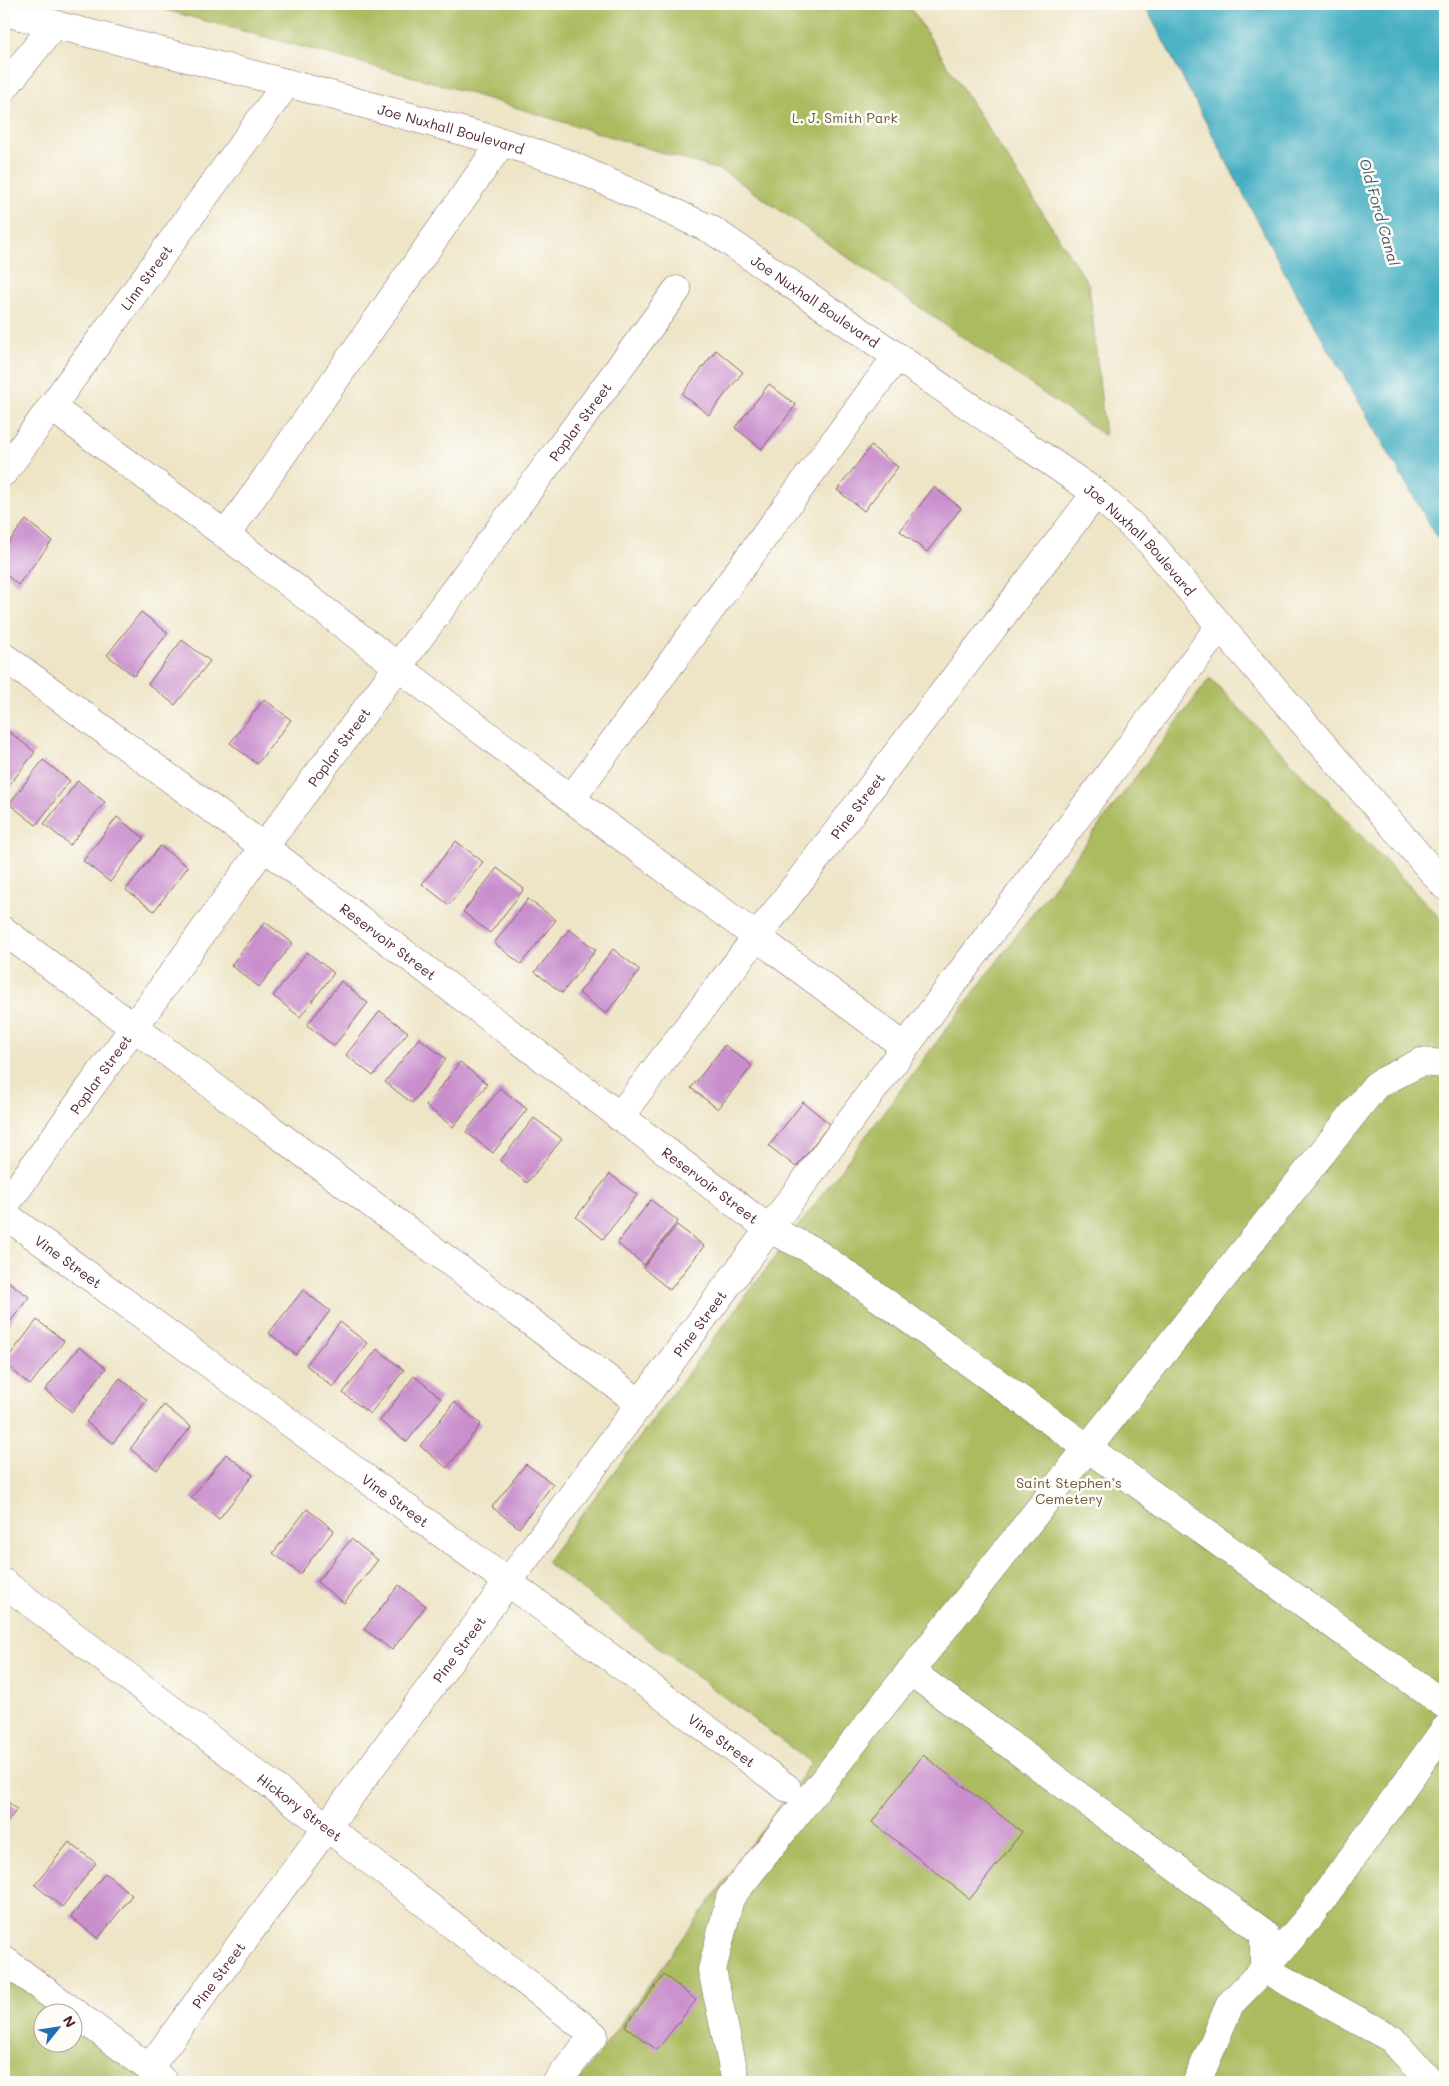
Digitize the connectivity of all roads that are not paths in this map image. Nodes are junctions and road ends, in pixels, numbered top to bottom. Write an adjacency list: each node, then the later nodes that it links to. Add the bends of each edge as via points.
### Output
1 (4, 12): 2 (street, Joe Nuxhall Boulevard)
2 (56, 24): 3 (street, Joe Nuxhall Boulevard); 4 (street)
3 (287, 83): 5 (street, Joe Nuxhall Boulevard); 8 (street, Linn Street)
4 (4, 88)
5 (502, 142): 7 (street, Joe Nuxhall Boulevard, via 566,163 712,230); 11 (street)
6 (677, 290): 14 (street, Poplar Street)
7 (897, 356): 10 (street, Joe Nuxhall Boulevard); 15 (street)
8 (51, 407): 9 (street, Linn Street); 11 (street)
9 (4, 472)
10 (1096, 492): 12 (street, Joe Nuxhall Boulevard, via 1148,541); 19 (street, Pine Street)
11 (226, 535): 14 (street)
12 (1220, 626): 17 (street, Joe Nuxhall Boulevard); 21 (street, Pine Street)
13 (4, 657): 16 (street, Reservoir Street)
14 (397, 668): 15 (street); 16 (street, Poplar Street)
15 (571, 800): 19 (street)
16 (264, 847): 20 (street, Poplar Street); 23 (street, Reservoir Street)
17 (1445, 886)
18 (4, 932): 20 (street)
19 (756, 938): 21 (street); 23 (street, Pine Street)
20 (134, 1029): 24 (street, Poplar Street); 27 (street)
21 (905, 1047): 26 (street, Pine Street)
22 (1445, 1064): 28 (street, via 1421,1062 1376,1085)
23 (618, 1117): 26 (street, Reservoir Street)
24 (4, 1207)
25 (4, 1214): 29 (street, Vine Street)
26 (769, 1229): 27 (street, Pine Street); 28 (street, Reservoir Street, via 814,1251)
27 (640, 1403): 29 (street, Pine Street)
28 (1088, 1448): 31 (street); 32 (street, Reservoir Street)
29 (508, 1582): 34 (street, Vine Street); 35 (street, Pine Street)
30 (4, 1583): 35 (street, Hickory Street)
31 (910, 1671): 37 (street, via 1264,1933); 40 (street, via 730,1898 712,1970)
32 (1445, 1705)
33 (1445, 1729): 37 (street, via 1310,1916)
34 (787, 1788)
35 (327, 1827): 38 (street, Pine Street); 39 (street, Hickory Street, via 594,2034)
36 (4, 1960): 38 (street)
37 (1264, 1969): 41 (street, via 1230,2004); 42 (street, via 1392,2039)
38 (157, 2075)
39 (557, 2082)
40 (736, 2082)
41 (1197, 2082)
42 (1430, 2082)

